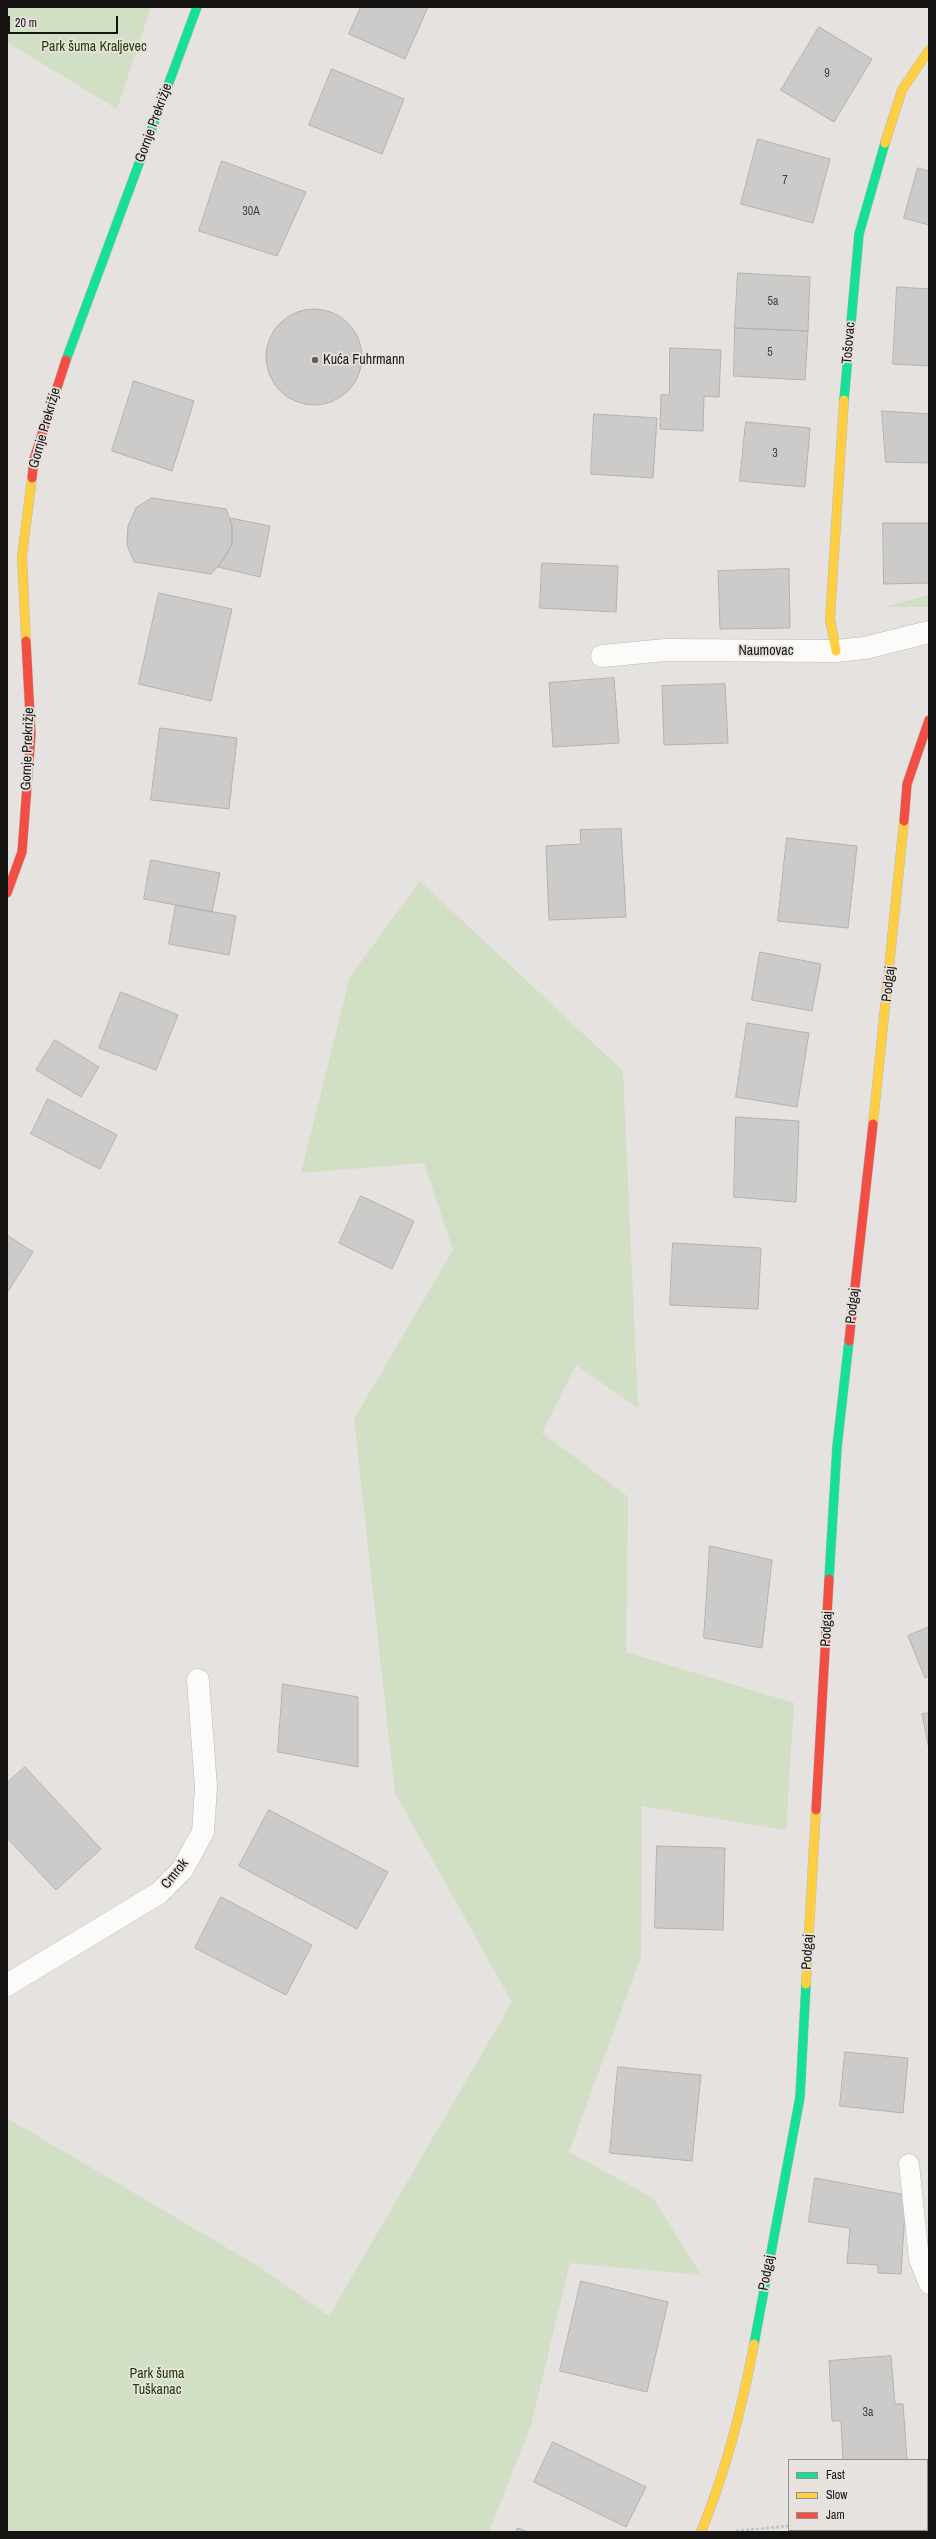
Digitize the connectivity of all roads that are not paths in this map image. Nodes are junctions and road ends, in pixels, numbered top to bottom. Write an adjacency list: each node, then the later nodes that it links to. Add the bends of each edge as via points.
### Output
1 (197, 7): 7 (street, Gornje Prekrižje, via 62,372 34,459 22,556 31,734 22,852)
2 (929, 50): 4 (street, Tošovac, via 902,90 859,234 843,407 830,618)
3 (929, 632): 4 (street, Naumovac, via 865,648)
4 (836, 651): 5 (street, Naumovac, via 666,650)
5 (602, 656)
6 (929, 720): 12 (street, Podgaj, via 907,784 902,868 837,1448 800,2097 743,2405 722,2483)
7 (7, 893)
8 (198, 1680): 9 (street, Cmrok, via 206,1787 203,1832 182,1870 159,1893)
9 (7, 1985)
10 (909, 2164): 11 (lane, via 919,2259)
11 (929, 2284)
12 (701, 2532)

